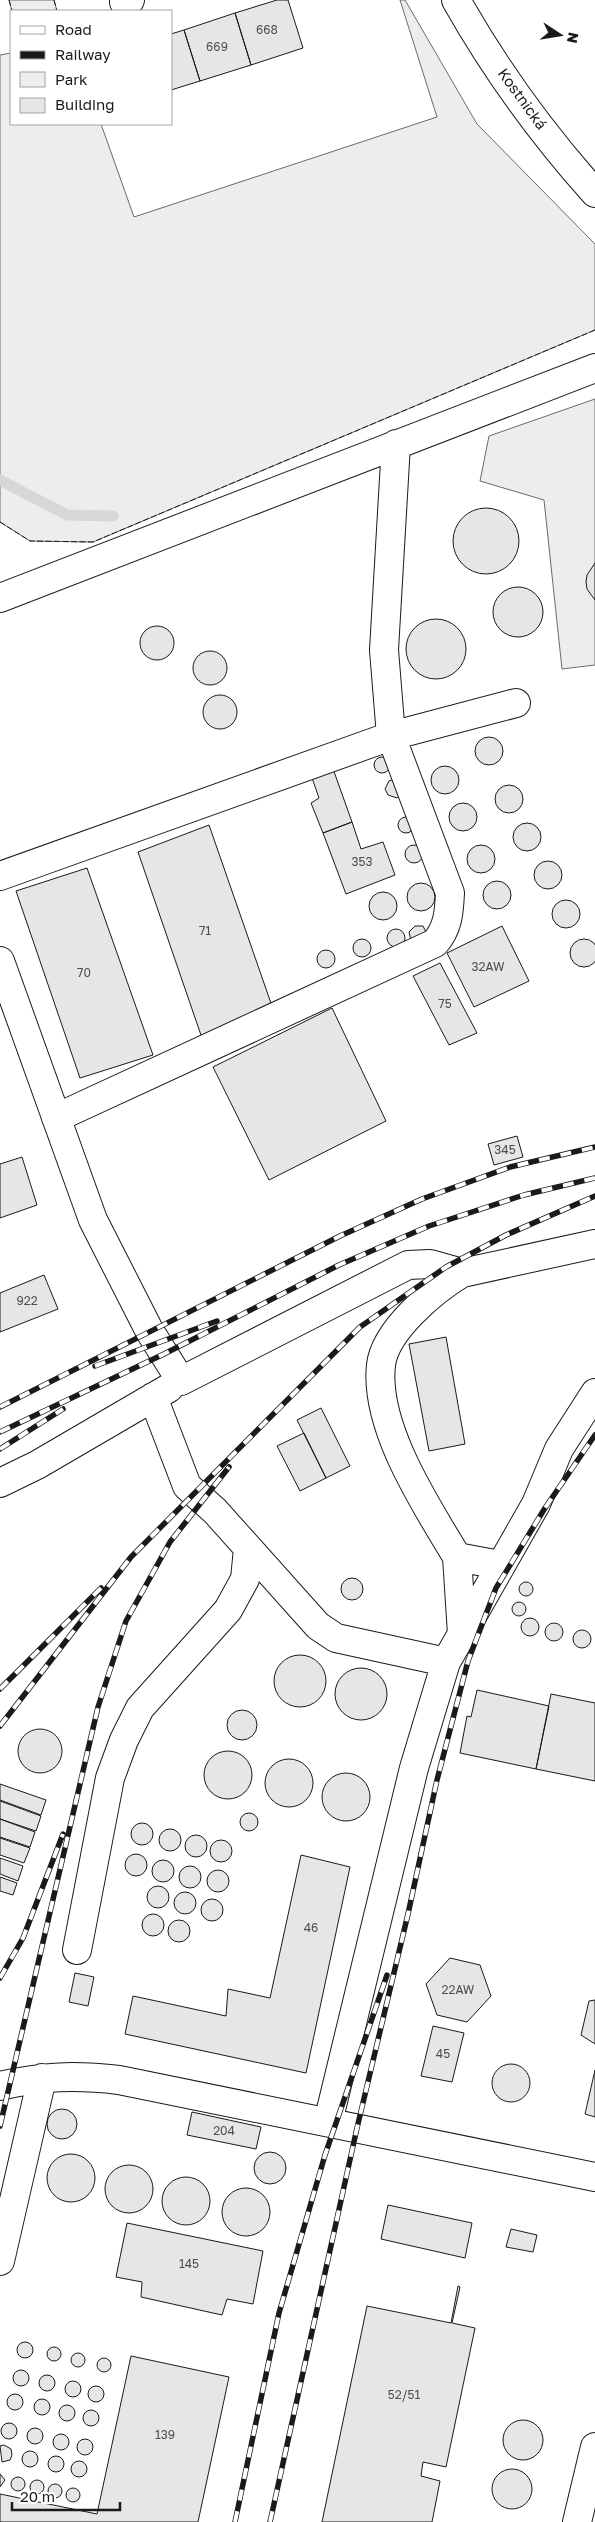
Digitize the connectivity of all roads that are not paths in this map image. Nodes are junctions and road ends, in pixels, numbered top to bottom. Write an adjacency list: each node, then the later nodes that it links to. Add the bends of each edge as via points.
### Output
1 (456, 0): 2 (street, Kostnická, via 512,88)
2 (595, 193)
3 (595, 368): 4 (street)
4 (396, 444): 5 (street); 7 (street, via 384,650)
5 (0, 598)
6 (516, 703): 7 (street)
7 (391, 736): 8 (street); 10 (street, via 450,893 449,914 440,938)
8 (0, 876)
9 (0, 961): 10 (street)
10 (56, 1118): 13 (street, via 93,1220 149,1330)
11 (595, 1244): 12 (street)
12 (462, 1273): 13 (street, via 430,1264 408,1265); 18 (street, via 400,1326 381,1364 381,1394 400,1458)
13 (181, 1381): 15 (street)
14 (595, 1393): 19 (street, via 559,1449 536,1504)
15 (153, 1397): 16 (street); 17 (street, via 187,1486 215,1511)
16 (0, 1483)
17 (248, 1549): 21 (street, via 318,1626 336,1638); 22 (street, via 245,1579 228,1610 140,1708 124,1740 110,1778)
18 (457, 1557): 19 (street); 20 (street)
19 (500, 1564): 20 (street)
20 (462, 1634): 21 (street)
21 (446, 1662): 25 (street, via 414,1768)
22 (77, 1950)
23 (42, 2078): 24 (street); 25 (street, via 79,2075 119,2080); 27 (street)
24 (0, 2086)
25 (328, 2122): 26 (street)
26 (595, 2177)
27 (0, 2261)
28 (595, 2447): 29 (street)
29 (577, 2522)

